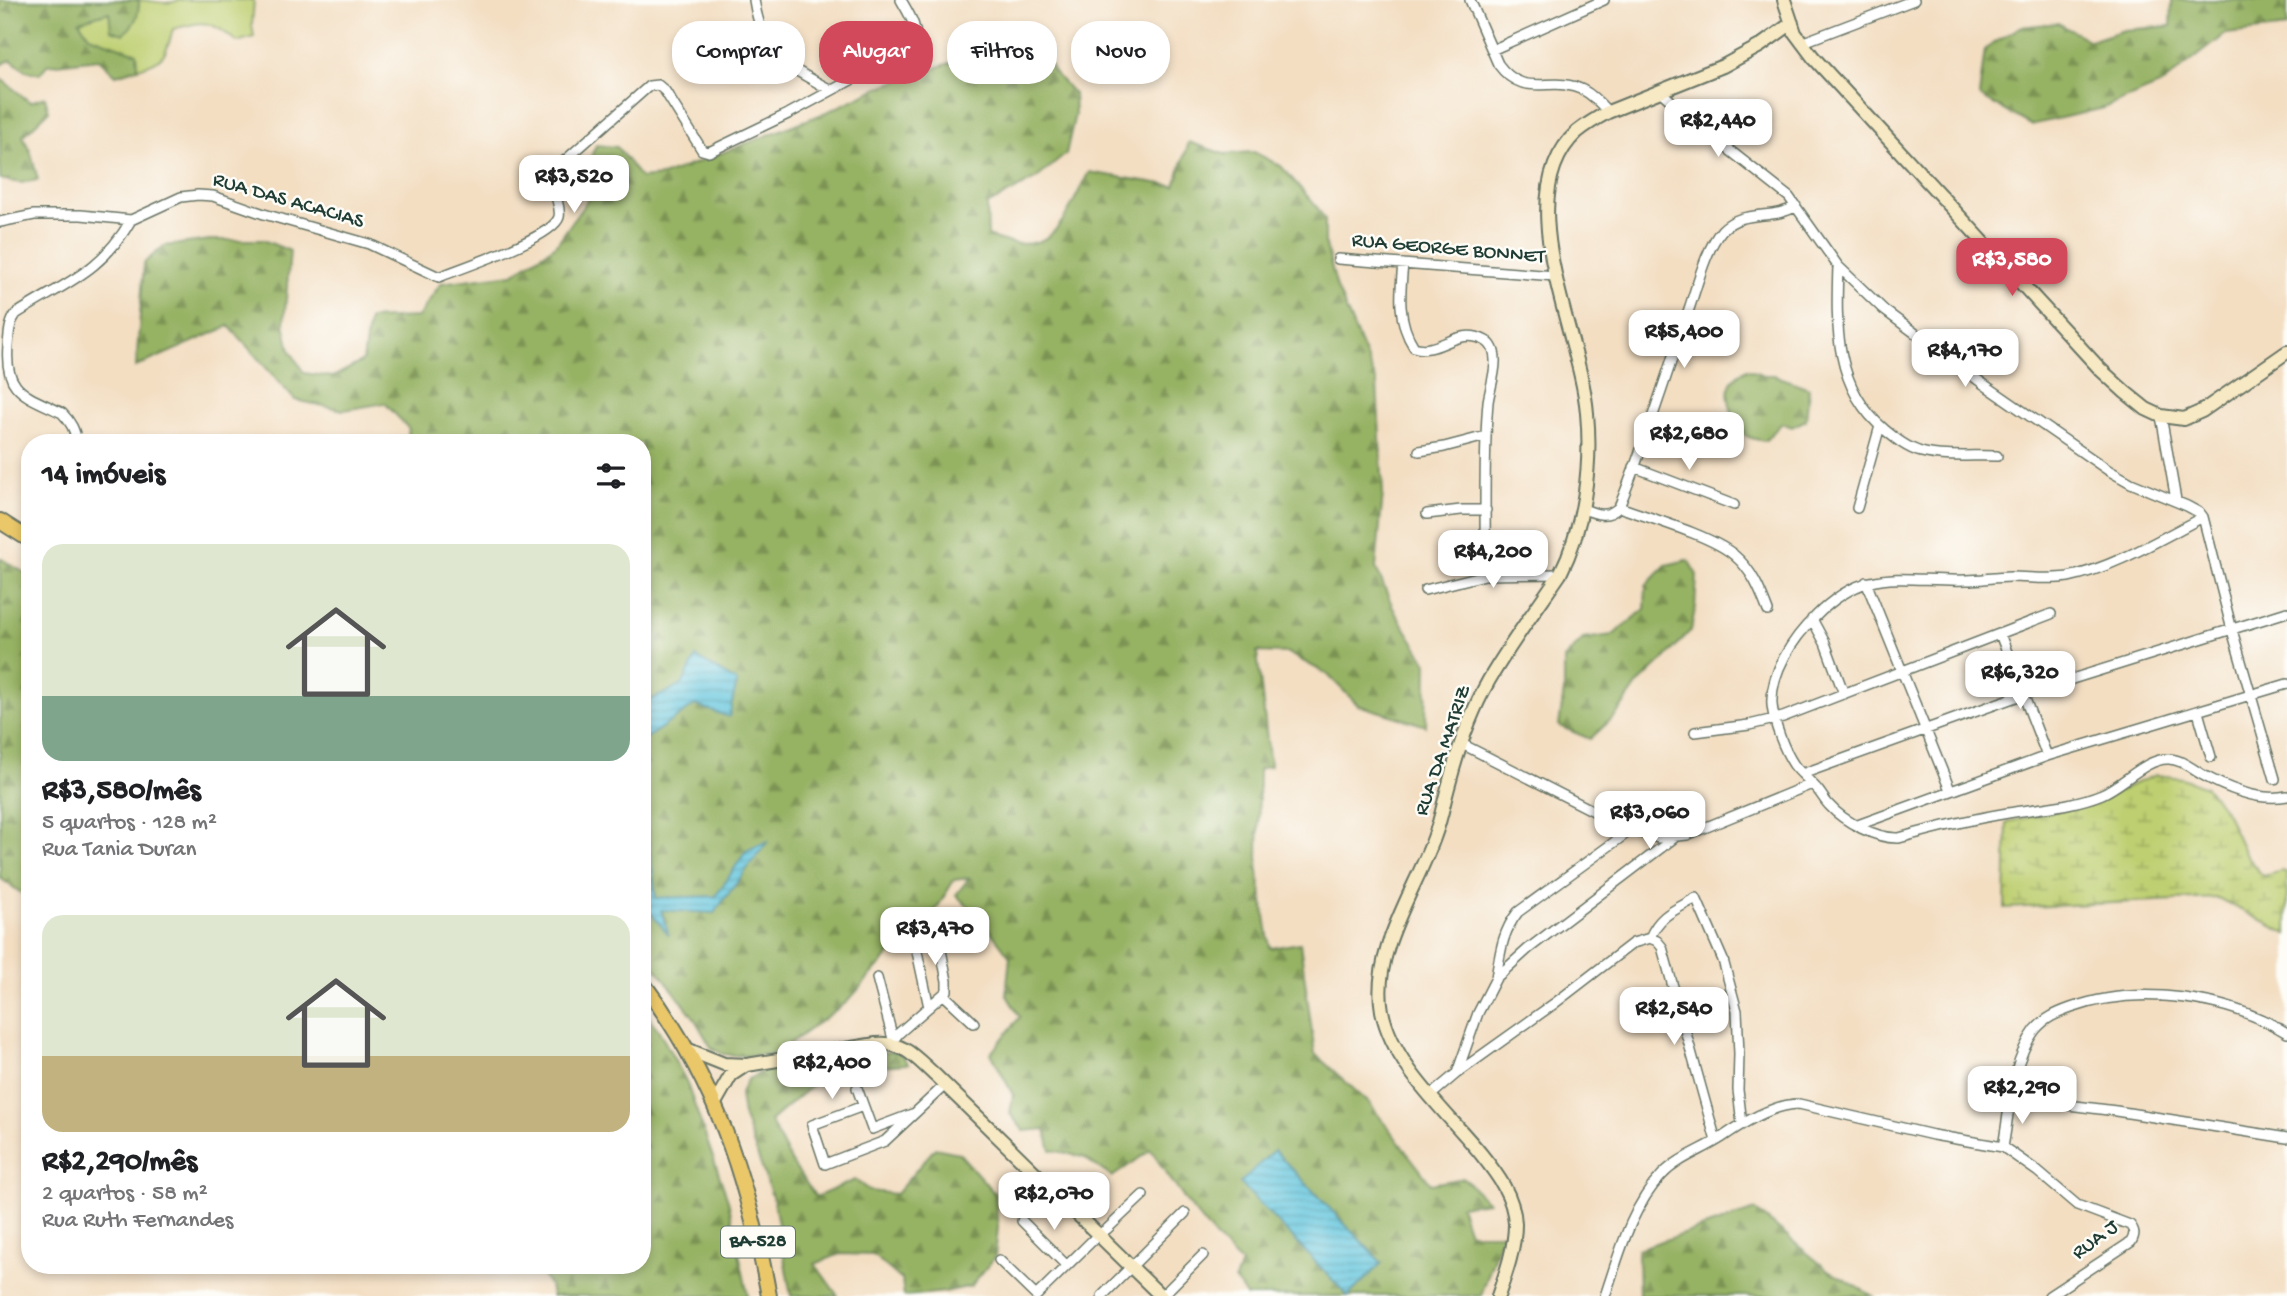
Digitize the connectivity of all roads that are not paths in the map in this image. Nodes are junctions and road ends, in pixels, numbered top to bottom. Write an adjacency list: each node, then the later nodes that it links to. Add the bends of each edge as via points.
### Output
1 (754, 0): 10 (street, via 765,41 775,54)
2 (901, 0): 10 (street, via 916,30 914,46)
3 (1470, 0): 9 (street)
4 (1604, 0): 9 (street)
5 (1784, 0): 7 (street)
6 (1914, 0): 8 (street)
7 (1792, 23): 8 (street); 11 (street, RUA DA MATRIZ, via 1744,56)
8 (1801, 43): 21 (street, via 2101,370 2135,401)
9 (1492, 50): 12 (street, via 1505,73 1524,85 1573,86 1594,97)
10 (831, 90): 14 (street, RUA DAS ACACIAS, via 705,152 665,91 658,85 649,86 561,164 555,182 556,223 504,251 439,277 369,244 213,197 181,197)
11 (1661, 92): 12 (street, RUA DA MATRIZ); 13 (street)
12 (1608, 112): 19 (street, RUA DA MATRIZ, via 1576,133 1556,163 1547,201)
13 (1796, 206): 18 (street); 22 (street, via 1781,214 1739,219 1716,239)
14 (131, 220): 15 (street, via 34,215); 24 (street, via 89,271 16,314 10,326 7,358 11,383 62,413)
15 (0, 222)
16 (1338, 259): 17 (street, RUA GEORGE BONNET)
17 (1403, 264): 19 (street, RUA GEORGE BONNET); 25 (street, via 1400,306 1414,347 1429,348 1471,335 1491,344 1495,358)
18 (1838, 266): 23 (street, via 1840,350 1859,405); 30 (street, via 1903,325 2063,440 2131,483)
19 (1555, 276): 33 (street, RUA DA MATRIZ, via 1587,412)
20 (2287, 352): 21 (street, via 2193,415 2184,419)
21 (2161, 416): 30 (street)
22 (1650, 422): 26 (street); 29 (street)
23 (1880, 426): 28 (street, via 1899,442 1922,452); 34 (street)
24 (76, 434)
25 (1486, 436): 27 (street); 35 (street)
26 (1724, 449)
27 (1419, 451)
28 (1997, 456)
29 (1634, 467): 31 (street); 32 (street)
30 (2176, 500): 37 (street)
31 (1734, 505)
32 (1619, 507): 33 (street, via 1605,515); 44 (street, via 1735,555 1752,576)
33 (1581, 508): 41 (street, RUA DA MATRIZ)
34 (1857, 508)
35 (1486, 510): 36 (street); 40 (street)
36 (1427, 514)
37 (2203, 517): 42 (street, via 2069,577); 48 (street)
38 (0, 521): 39 (main road)
39 (21, 534)
40 (1485, 575): 41 (street); 43 (street)
41 (1560, 575): 59 (street, RUA DA MATRIZ, via 1489,681)
42 (1866, 582): 47 (street, via 1838,596); 50 (street)
43 (1425, 590)
44 (1768, 611)
45 (2287, 612): 48 (street)
46 (2051, 614): 49 (street)
47 (1812, 619): 52 (street); 56 (street, via 1790,648 1777,677 1772,705)
48 (2232, 630): 53 (street); 54 (street)
49 (2000, 634): 50 (street); 53 (street)
50 (1902, 672): 52 (street); 57 (street)
51 (2287, 684): 54 (street)
52 (1844, 694): 56 (street)
53 (2024, 694): 57 (street); 60 (street)
54 (2251, 694): 55 (street); 63 (street)
55 (2198, 712): 60 (street); 61 (street)
56 (1775, 719): 58 (street); 62 (street, via 1787,752)
57 (1926, 730): 62 (street); 65 (street)
58 (1695, 732)
59 (1462, 744): 68 (street); 86 (street, RUA DA MATRIZ, via 1436,833 1388,944 1380,989 1395,1047)
60 (2047, 756): 65 (street)
61 (2211, 757)
62 (1802, 774): 64 (street)
63 (2275, 779)
64 (1812, 784): 67 (street, via 1836,811); 69 (street)
65 (1950, 790): 67 (street)
66 (2283, 797): 67 (street, via 2227,787 2171,758 2152,763 2104,793 2083,800 1965,820 1899,838 1879,837)
67 (1858, 825)
68 (1631, 830): 69 (street); 74 (street, via 1518,912 1503,937)
69 (1674, 838): 74 (street)
70 (913, 933): 77 (street)
71 (1650, 938): 83 (street, via 1633,943); 91 (street, via 1661,919 1696,898 1723,960 1737,1011); 93 (street, via 1662,947)
72 (939, 940): 76 (street, via 947,986)
73 (877, 978): 80 (street)
74 (1496, 978): 83 (street)
75 (651, 994): 81 (main road, BA-528)
76 (944, 995): 77 (street); 78 (street)
77 (929, 1007): 80 (street)
78 (974, 1023)
79 (2287, 1033): 87 (street, via 2252,1014 2189,999 2131,996 2084,1003 2048,1017 2036,1029 2021,1057)
80 (892, 1041): 82 (street); 84 (street)
81 (689, 1050): 82 (street, via 724,1064); 88 (main road, BA-528)
82 (747, 1065): 88 (street, via 731,1074)
83 (1457, 1073): 86 (street)
84 (945, 1085): 90 (street); 98 (street)
85 (857, 1088): 89 (street)
86 (1431, 1095): 107 (street, RUA DA MATRIZ, via 1494,1170 1511,1204 1514,1238)
87 (2012, 1098): 92 (street); 94 (street)
88 (715, 1103): 103 (main road, BA-528, via 746,1188)
89 (863, 1106): 90 (street, via 872,1129); 90 (street, via 812,1125 825,1164 885,1140)
90 (916, 1112)
91 (1742, 1124): 93 (street); 94 (street, via 1799,1104)
92 (2287, 1138)
93 (1716, 1141): 108 (street, via 1678,1163 1651,1189 1623,1243)
94 (2003, 1147): 109 (street, RUA J, via 2077,1205 2130,1224 2134,1232 2131,1242)
95 (1143, 1195): 98 (street)
96 (1185, 1213): 102 (street)
97 (1021, 1221): 101 (street)
98 (1098, 1234): 101 (street); 102 (street)
99 (1203, 1255): 106 (street)
100 (999, 1260): 104 (street)
101 (1066, 1265): 104 (street)
102 (1131, 1267): 105 (street); 106 (street)
103 (769, 1296)
104 (1036, 1296)
105 (1102, 1296)
106 (1161, 1296)
107 (1498, 1296)
108 (1605, 1296)
109 (2049, 1296)

